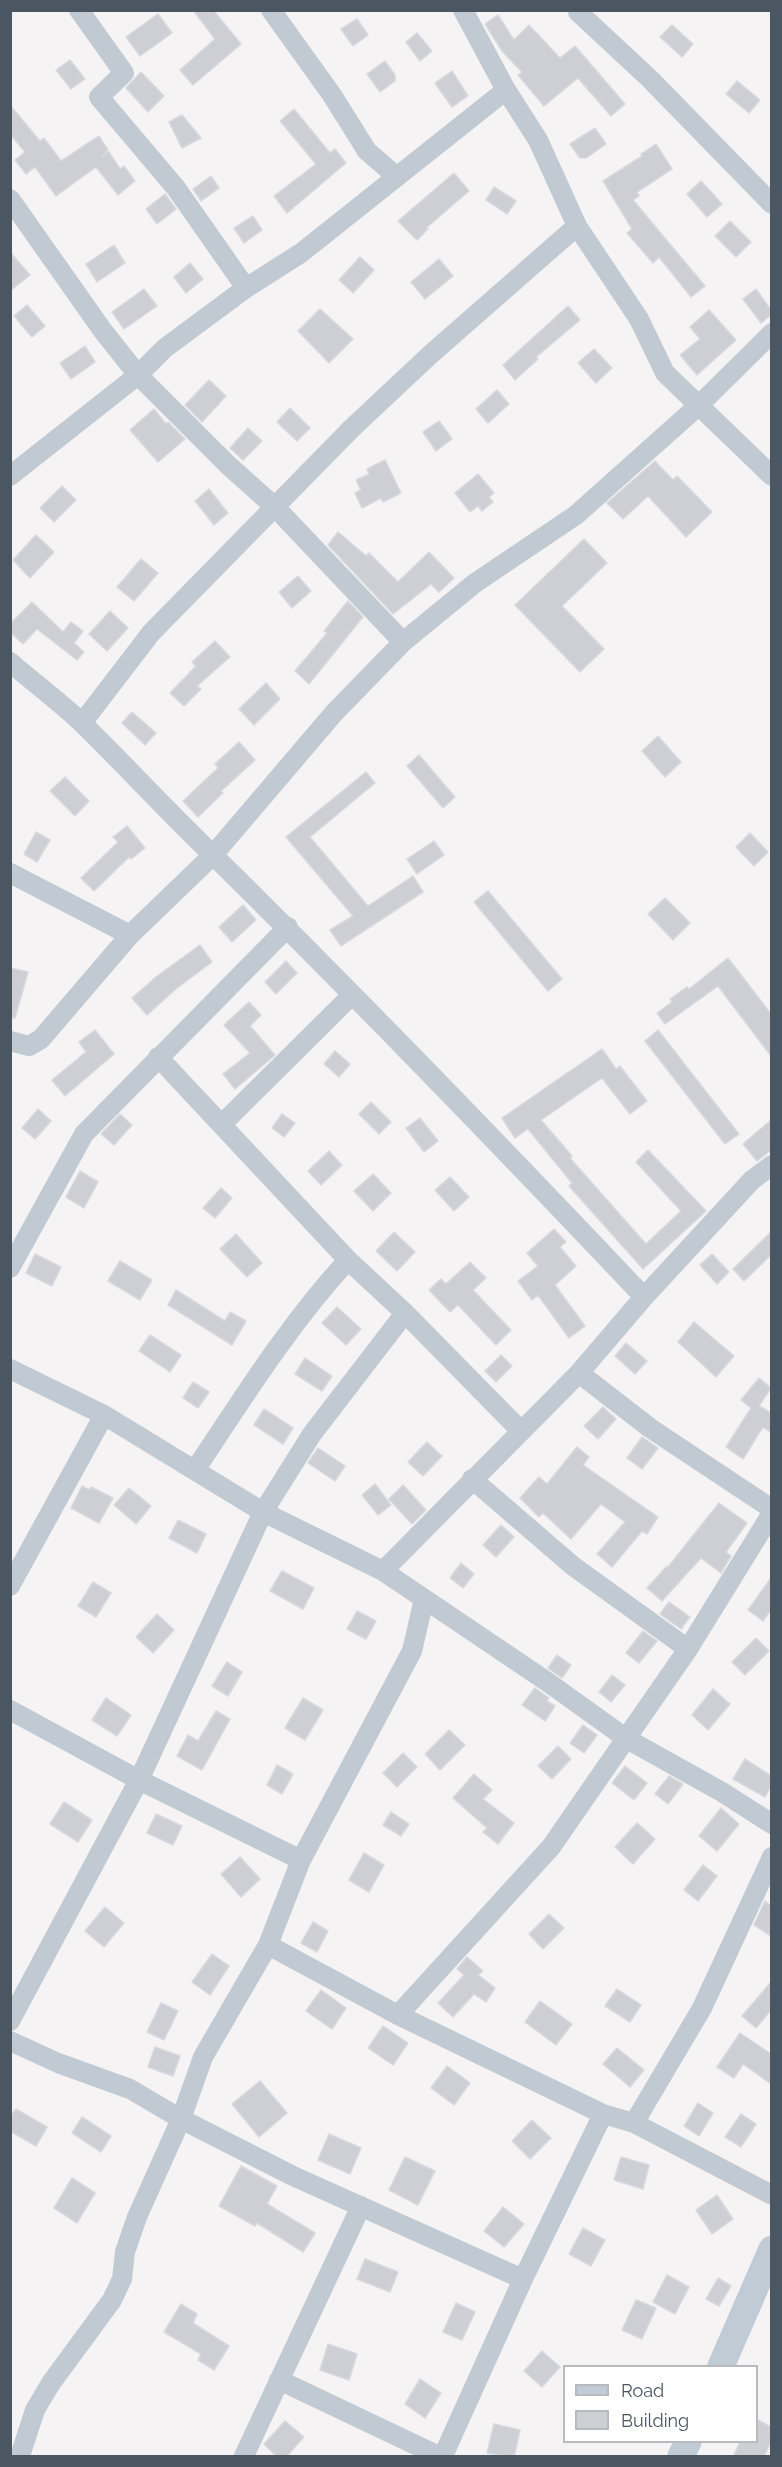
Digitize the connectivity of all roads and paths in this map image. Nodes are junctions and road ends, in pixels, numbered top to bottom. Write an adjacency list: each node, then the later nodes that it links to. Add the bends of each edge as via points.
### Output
1 (79, 10): 10 (street, via 124,73 99,97 176,188)
2 (272, 10): 6 (street, via 367,150)
3 (463, 10): 5 (street)
4 (580, 10): 8 (street)
5 (506, 90): 6 (street); 9 (street, via 538,140)
6 (396, 176): 10 (street, via 301,253)
7 (10, 199): 12 (street)
8 (771, 204)
9 (577, 226): 13 (street, via 639,320 665,373); 16 (street, via 430,354)
10 (246, 288): 12 (street, via 165,348)
11 (771, 333): 13 (street)
12 (138, 375): 14 (street); 16 (street)
13 (698, 406): 15 (street); 17 (street, via 576,515 475,583)
14 (10, 476)
15 (771, 476)
16 (275, 507): 17 (street); 19 (street, via 151,633)
17 (403, 642): 20 (street, via 334,713)
18 (10, 662): 19 (street)
19 (82, 723): 20 (street)
20 (213, 855): 22 (street); 23 (street)
21 (10, 873): 23 (street)
22 (288, 927): 24 (street); 26 (street)
23 (130, 935): 25 (street, via 41,1039 29,1046)
24 (352, 995): 27 (street); 31 (street)
25 (10, 1041)
26 (158, 1057): 27 (street); 30 (street, via 84,1134)
27 (222, 1124): 29 (street)
28 (771, 1165): 31 (street, via 752,1180)
29 (348, 1260): 32 (street); 37 (street, via 313,1298)
30 (10, 1268)
31 (644, 1297): 34 (street)
32 (405, 1313): 36 (street); 40 (street, via 312,1434)
33 (10, 1369): 35 (street)
34 (579, 1372): 36 (street); 39 (street, via 650,1428)
35 (105, 1415): 37 (street); 42 (street)
36 (521, 1431): 38 (street)
37 (195, 1470): 40 (street)
38 (472, 1479): 41 (street); 44 (street, via 573,1566)
39 (771, 1511): 44 (street)
40 (263, 1512): 41 (street); 47 (street)
41 (383, 1571): 43 (street)
42 (10, 1586)
43 (424, 1599): 46 (street); 50 (street, via 412,1651)
44 (688, 1649): 46 (street)
45 (10, 1710): 47 (street)
46 (627, 1739): 48 (street); 52 (street, via 550,1847)
47 (140, 1780): 50 (street); 53 (street)
48 (771, 1824)
49 (771, 1857): 57 (street, via 702,2008)
50 (301, 1860): 51 (street)
51 (268, 1945): 52 (street); 56 (street, via 203,2057)
52 (398, 2015): 55 (street)
53 (10, 2021)
54 (10, 2041): 56 (street, via 130,2089)
55 (603, 2114): 57 (street); 61 (street)
56 (181, 2119): 59 (street); 65 (street, via 137,2217 125,2252 122,2279 112,2300 35,2410)
57 (634, 2123): 58 (street)
58 (771, 2195)
59 (361, 2206): 61 (street); 63 (street)
60 (771, 2249): 62 (street)
61 (523, 2278): 67 (street)
62 (722, 2365)
63 (279, 2380): 66 (street); 67 (street)
64 (688, 2443): 68 (street)
65 (20, 2457)
66 (244, 2457)
67 (441, 2457)
68 (681, 2457)

